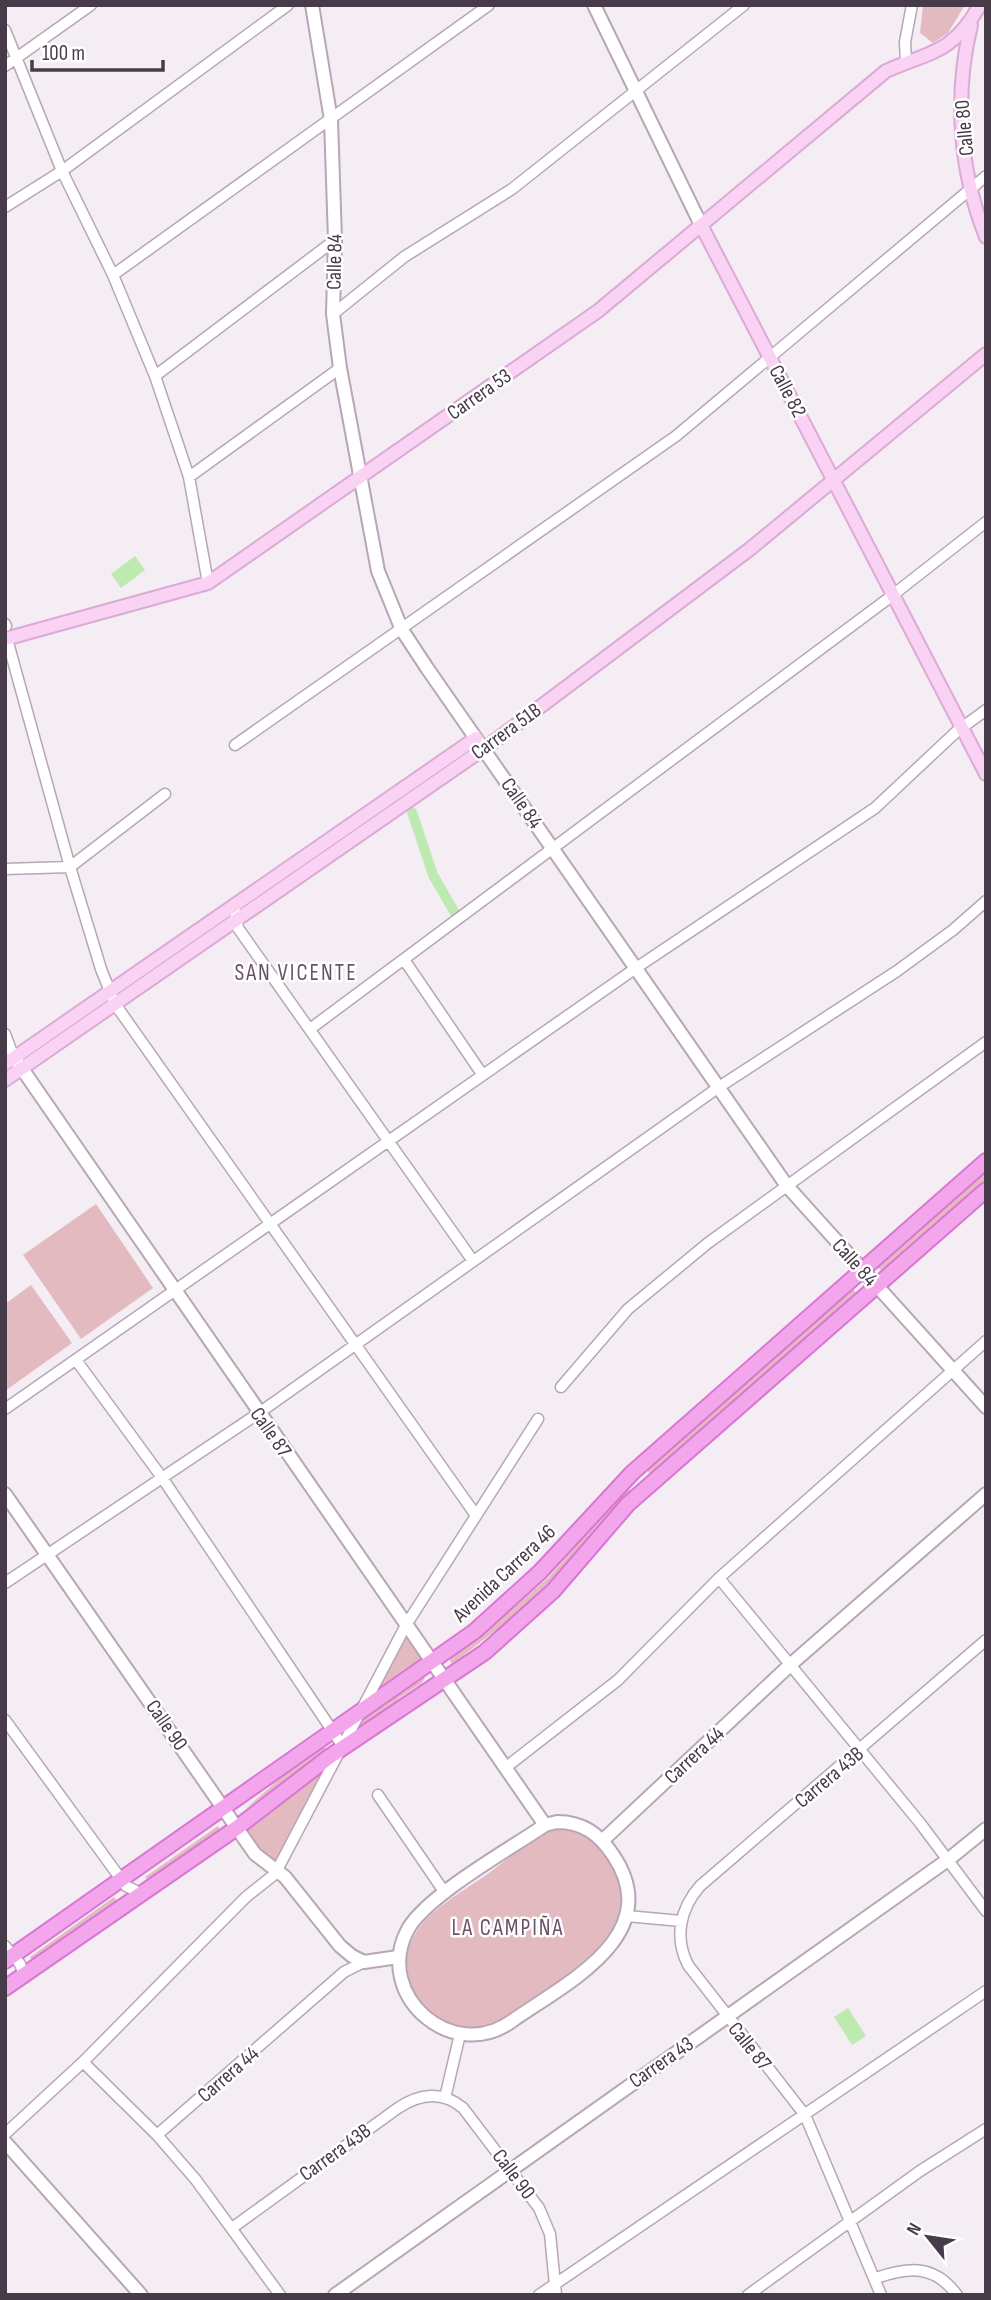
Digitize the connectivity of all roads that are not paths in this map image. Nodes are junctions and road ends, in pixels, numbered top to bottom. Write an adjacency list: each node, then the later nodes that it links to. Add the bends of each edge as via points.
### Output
1 (91, 5): 11 (street)
2 (288, 5): 16 (street)
3 (312, 5): 15 (street, Calle 84)
4 (489, 5): 15 (street)
5 (594, 5): 14 (street, Calle 82)
6 (744, 5): 14 (street)
7 (912, 5): 12 (street)
8 (979, 5): 9 (main road, Carrera 53)
9 (972, 18): 12 (main road, Carrera 53, via 942,49); 18 (main road, Calle 80, via 961,101)
10 (5, 30): 11 (street)
11 (17, 58): 13 (street); 16 (street)
12 (906, 62): 20 (main road, Carrera 53, via 880,76)
13 (5, 66)
14 (635, 92): 20 (street, Calle 82); 24 (street, via 512,189 404,257)
15 (331, 120): 22 (street, Calle 84); 23 (street)
16 (62, 171): 19 (street); 23 (street)
17 (986, 176): 18 (street)
18 (972, 187): 21 (main road, Calle 80); 26 (street)
19 (5, 207)
20 (701, 225): 26 (main road, Calle 82); 30 (main road, Carrera 53, via 598,311)
21 (986, 237)
22 (335, 240): 24 (street, Calle 84); 28 (street)
23 (113, 275): 28 (street)
24 (333, 314): 27 (street, Calle 84)
25 (986, 354): 31 (main road, Carrera 51B)
26 (770, 357): 31 (main road, Calle 82); 35 (street, via 676,436)
27 (340, 368): 29 (street); 30 (street, Calle 84)
28 (155, 376): 29 (street)
29 (189, 477): 33 (street)
30 (360, 478): 33 (main road, Carrera 53); 35 (street, Calle 84, via 378,571)
31 (835, 479): 34 (main road, Calle 82); 39 (main road, Carrera 51B, via 750,549)
32 (986, 522): 34 (street)
33 (208, 583): 36 (main road, Carrera 53)
34 (894, 595): 38 (main road, Calle 82); 43 (street)
35 (402, 630): 39 (street, Calle 84); 40 (street)
36 (6, 639): 44 (street)
37 (986, 710): 38 (street)
38 (962, 728): 41 (main road, Calle 82); 50 (street, via 875,808)
39 (480, 743): 43 (street, Calle 84); 47 (main road, Carrera 51B); 48 (main road, Carrera 51B)
40 (235, 745)
41 (986, 774)
42 (165, 794): 44 (street)
43 (555, 849): 49 (street); 50 (street, Calle 84)
44 (69, 867): 45 (street); 51 (street)
45 (5, 869)
46 (986, 901): 58 (street, via 897,971)
47 (234, 906): 48 (street); 51 (main road, Carrera 51B)
48 (236, 921): 51 (main road, Carrera 51B); 52 (street)
49 (405, 961): 52 (street); 56 (street)
50 (636, 968): 56 (street); 58 (street, Calle 84)
51 (113, 998): 55 (main road, Carrera 51B); 63 (street)
52 (310, 1029): 59 (street)
53 (5, 1034): 55 (street, Calle 87)
54 (986, 1042): 61 (street)
55 (14, 1063): 57 (main road, Carrera 51B); 67 (street, Calle 87)
56 (482, 1074): 59 (street)
57 (5, 1080)
58 (719, 1087): 61 (street, Calle 84); 64 (street)
59 (389, 1141): 63 (street); 64 (street)
60 (986, 1161): 65 (main road, Avenida Carrera 46)
61 (787, 1186): 65 (street, Calle 84); 72 (street, via 628,1309)
62 (986, 1190): 66 (main road, Avenida Carrera 46)
63 (271, 1225): 67 (street); 69 (street)
64 (473, 1261): 69 (street)
65 (862, 1270): 66 (street, Calle 84); 77 (main road, Avenida Carrera 46)
66 (877, 1286): 71 (street, Calle 84); 79 (main road, Avenida Carrera 46)
67 (175, 1291): 70 (street); 75 (street, Calle 87)
68 (986, 1341): 71 (street)
69 (358, 1345): 75 (street); 82 (street)
70 (76, 1360): 74 (street); 78 (street)
71 (953, 1370): 73 (street, Calle 84); 84 (street)
72 (561, 1387)
73 (986, 1407)
74 (5, 1409)
75 (259, 1413): 78 (street); 86 (street, Calle 87)
76 (538, 1419): 82 (street)
77 (630, 1470): 79 (street); 88 (main road, Avenida Carrera 46, via 540,1572 475,1631)
78 (163, 1479): 83 (street); 93 (street)
79 (645, 1489): 90 (main road, Avenida Carrera 46, via 520,1623)
80 (5, 1494): 83 (street, Calle 90)
81 (986, 1494): 89 (street, Carrera 44)
82 (475, 1514): 86 (street)
83 (47, 1554): 85 (street); 98 (street, Calle 90)
84 (719, 1578): 89 (street); 96 (street, via 618,1680)
85 (5, 1583)
86 (406, 1625): 88 (street, Calle 87); 91 (street)
87 (986, 1640): 95 (street, Carrera 43B)
88 (431, 1662): 90 (street, Calle 87); 91 (main road, Avenida Carrera 46)
89 (790, 1665): 95 (street); 102 (street, Carrera 44)
90 (444, 1681): 94 (main road, Avenida Carrera 46); 96 (street, Calle 87)
91 (359, 1712): 93 (main road, Avenida Carrera 46); 94 (street)
92 (5, 1720): 105 (street)
93 (332, 1731): 94 (street); 98 (main road, Avenida Carrera 46)
94 (344, 1748): 100 (main road, Avenida Carrera 46); 104 (street)
95 (860, 1750): 103 (street); 110 (street, Carrera 43B, via 700,1886)
96 (505, 1768): 99 (street, Calle 87)
97 (378, 1795): 107 (street)
98 (224, 1808): 100 (street, Calle 90); 105 (main road, Avenida Carrera 46)
99 (544, 1825): 102 (street, via 582,1825); 107 (street)
100 (238, 1827): 104 (street, Calle 90, via 255,1854); 106 (main road, Avenida Carrera 46)
101 (986, 1829): 103 (street, Carrera 43)
102 (601, 1840): 109 (street, via 625,1881)
103 (949, 1860): 108 (street); 119 (street, Carrera 43)
104 (277, 1872): 111 (street, Calle 90); 121 (street, via 246,1896)
105 (121, 1879): 106 (street); 112 (main road, Avenida Carrera 46)
106 (140, 1893): 116 (main road, Avenida Carrera 46)
107 (445, 1893): 113 (street, via 408,1929)
108 (986, 1911)
109 (627, 1916): 110 (street); 120 (street, via 610,1948 507,2025 482,2035)
110 (681, 1921): 119 (street, Calle 87, via 685,1958)
111 (340, 1946): 114 (street, Calle 90); 115 (street, Calle 90)
112 (8, 1954): 116 (street)
113 (398, 1957): 114 (street); 120 (street, via 410,2001 432,2023)
114 (364, 1962): 115 (street, Carrera 44)
115 (344, 1972): 126 (street, Carrera 44)
116 (24, 1975): 117 (main road, Avenida Carrera 46)
117 (5, 1988)
118 (986, 1991): 123 (street)
119 (726, 2016): 123 (street, Calle 87); 128 (street, Carrera 43)
120 (460, 2034): 122 (street)
121 (83, 2062): 125 (street); 126 (street)
122 (445, 2098): 128 (street, Calle 90, via 463,2108); 130 (street, Carrera 43B, via 430,2095 408,2102)
123 (805, 2115): 129 (street, Calle 87); 132 (street)
124 (986, 2129): 129 (street)
125 (5, 2134)
126 (157, 2135): 130 (street)
127 (5, 2142): 133 (street)
128 (511, 2169): 132 (street, Calle 90, via 539,2208 550,2234); 135 (street, Carrera 43)
129 (849, 2221): 131 (street, Calle 87); 138 (street)
130 (232, 2228): 134 (street)
131 (876, 2278): 139 (street, Calle 87); 140 (street, via 916,2268 946,2281)
132 (554, 2283): 136 (street); 137 (street, Calle 90)
133 (141, 2295)
134 (280, 2295)
135 (335, 2295)
136 (539, 2295)
137 (556, 2295)
138 (748, 2295)
139 (881, 2295)
140 (957, 2295)

